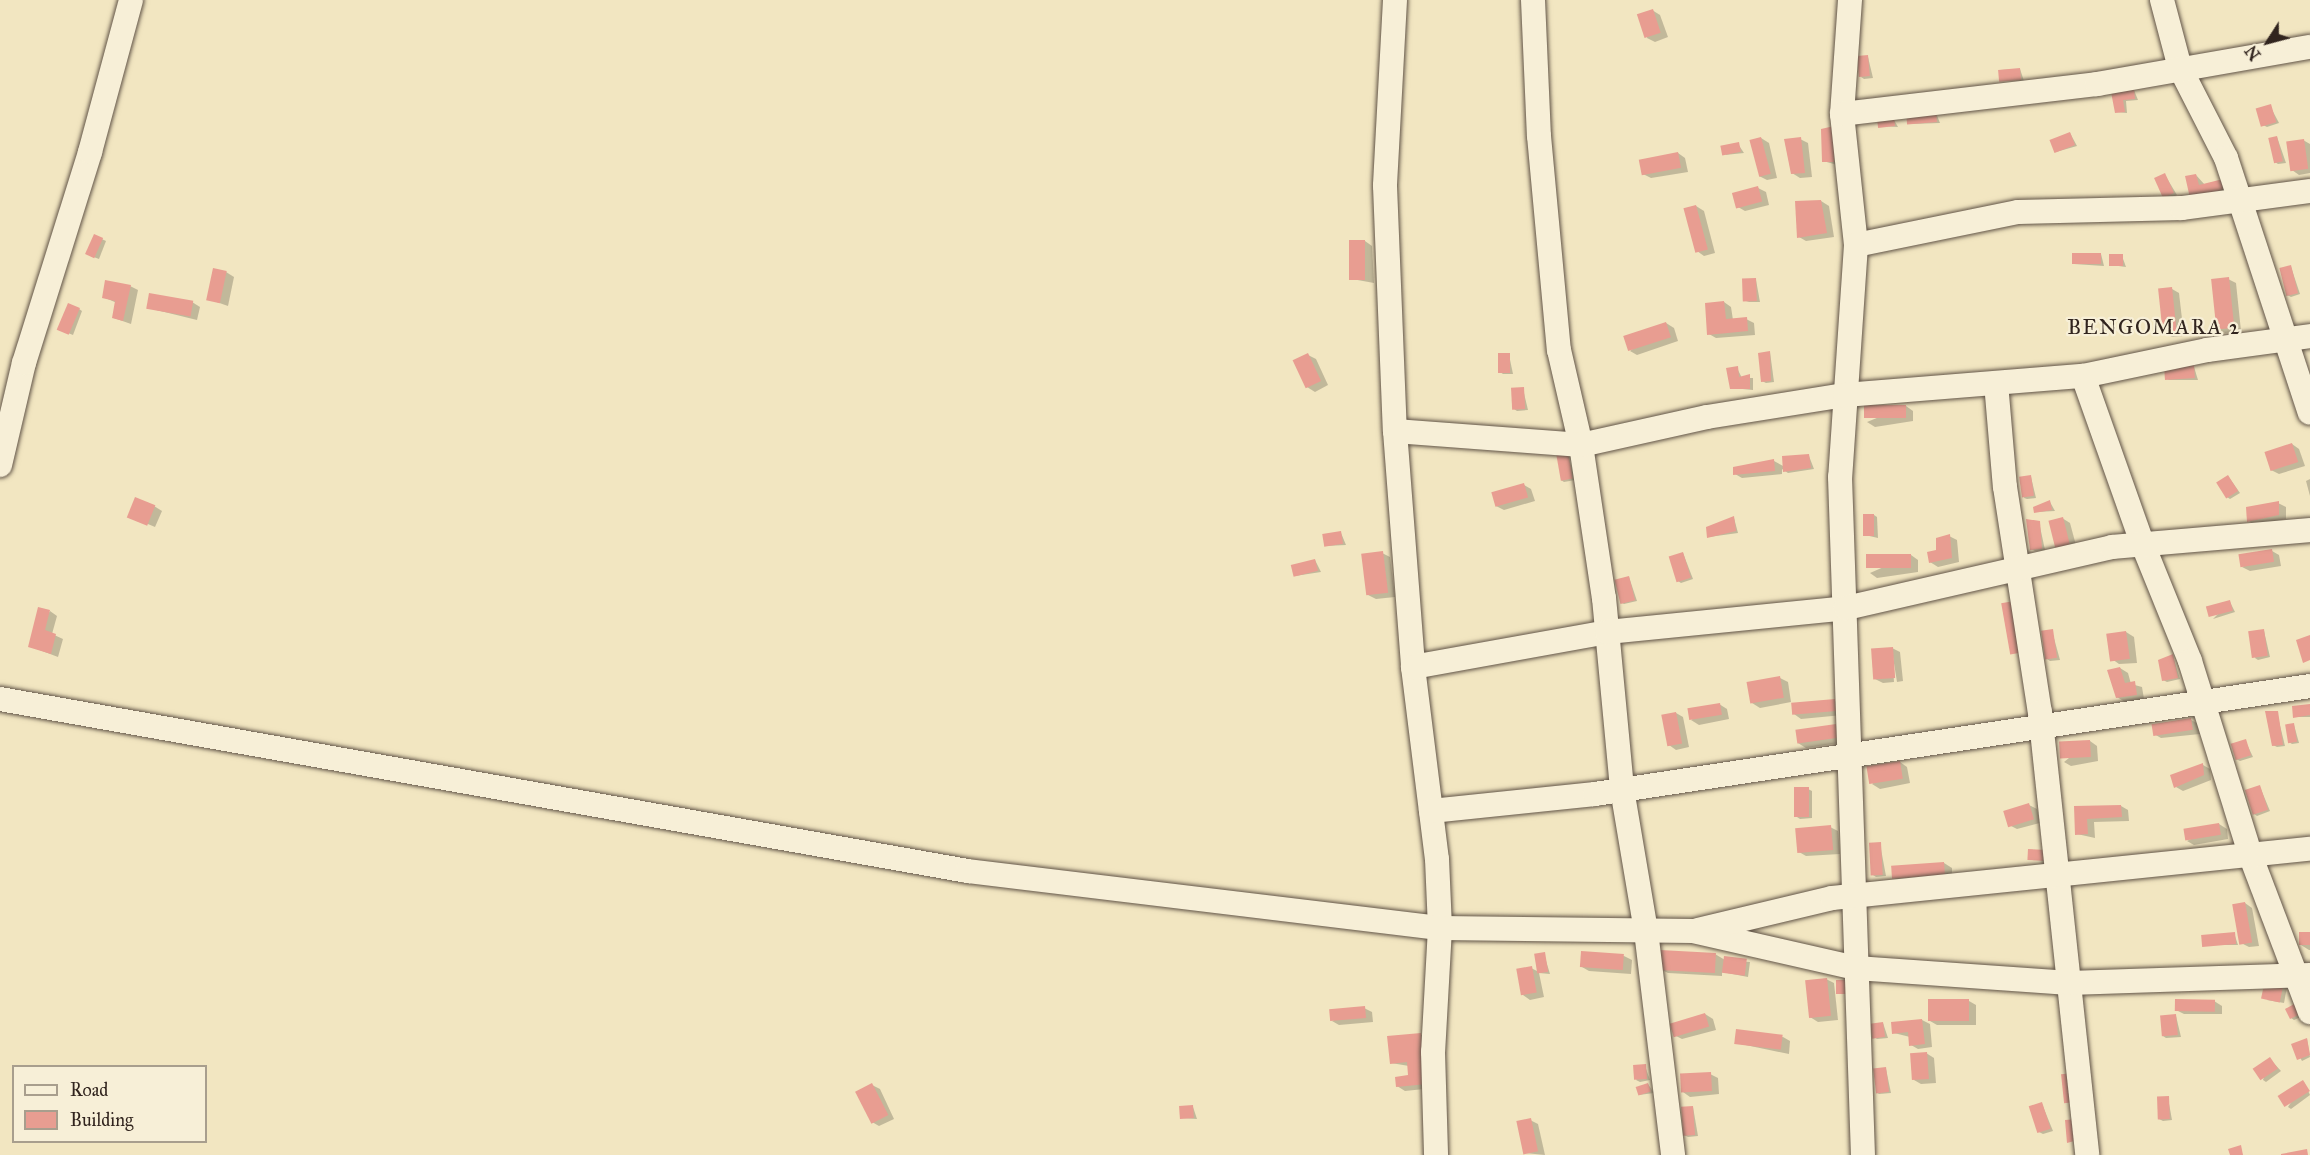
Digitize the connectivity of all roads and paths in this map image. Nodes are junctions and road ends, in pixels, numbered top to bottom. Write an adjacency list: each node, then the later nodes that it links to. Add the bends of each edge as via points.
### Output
1 (131, 0): 20 (street, via 90,152 24,363)
2 (1395, 0): 18 (street, via 1385,186)
3 (1533, 0): 19 (street, via 1559,350)
4 (1850, 0): 8 (street)
5 (2162, 0): 7 (street)
6 (2310, 48): 7 (street)
7 (2180, 68): 8 (street, via 2097,84); 10 (street, via 2212,124)
8 (1842, 114): 11 (street)
9 (2310, 191): 10 (street)
10 (2239, 200): 11 (street, via 2121,212 2018,212); 13 (street)
11 (1856, 245): 16 (street)
12 (2310, 336): 13 (street)
13 (2285, 340): 14 (street, via 2207,350); 17 (street)
14 (2083, 376): 15 (street); 22 (street)
15 (1996, 383): 16 (street); 23 (street)
16 (1845, 395): 19 (street, via 1707,417); 24 (street, via 1840,477)
17 (2310, 413)
18 (1395, 431): 19 (street); 26 (street)
19 (1581, 445): 25 (street)
20 (0, 465)
21 (2310, 530): 22 (street)
22 (2143, 545): 23 (street); 29 (street)
23 (2018, 566): 24 (street); 30 (street)
24 (1846, 608): 25 (street); 31 (street)
25 (1607, 632): 26 (street); 32 (street)
26 (1413, 667): 33 (street)
27 (2310, 686): 29 (street)
28 (0, 699): 38 (street, via 968,871)
29 (2202, 700): 30 (street); 35 (street)
30 (2042, 726): 31 (street); 36 (street)
31 (1849, 755): 32 (street); 37 (street)
32 (1622, 789): 33 (street); 40 (street)
33 (1431, 811): 38 (street)
34 (2310, 849): 35 (street)
35 (2252, 857): 36 (street); 42 (street)
36 (2059, 878): 37 (street); 43 (street)
37 (1851, 898): 39 (street, via 1832,898); 41 (street)
38 (1440, 928): 40 (street); 45 (street, via 1433,1052)
39 (1693, 931): 40 (street); 41 (street)
40 (1646, 932): 46 (street)
41 (1856, 968): 43 (street); 47 (street)
42 (2302, 975): 43 (street); 44 (street)
43 (2069, 983): 48 (street)
44 (2310, 1012)
45 (1436, 1155)
46 (1673, 1155)
47 (1863, 1155)
48 (2087, 1155)

